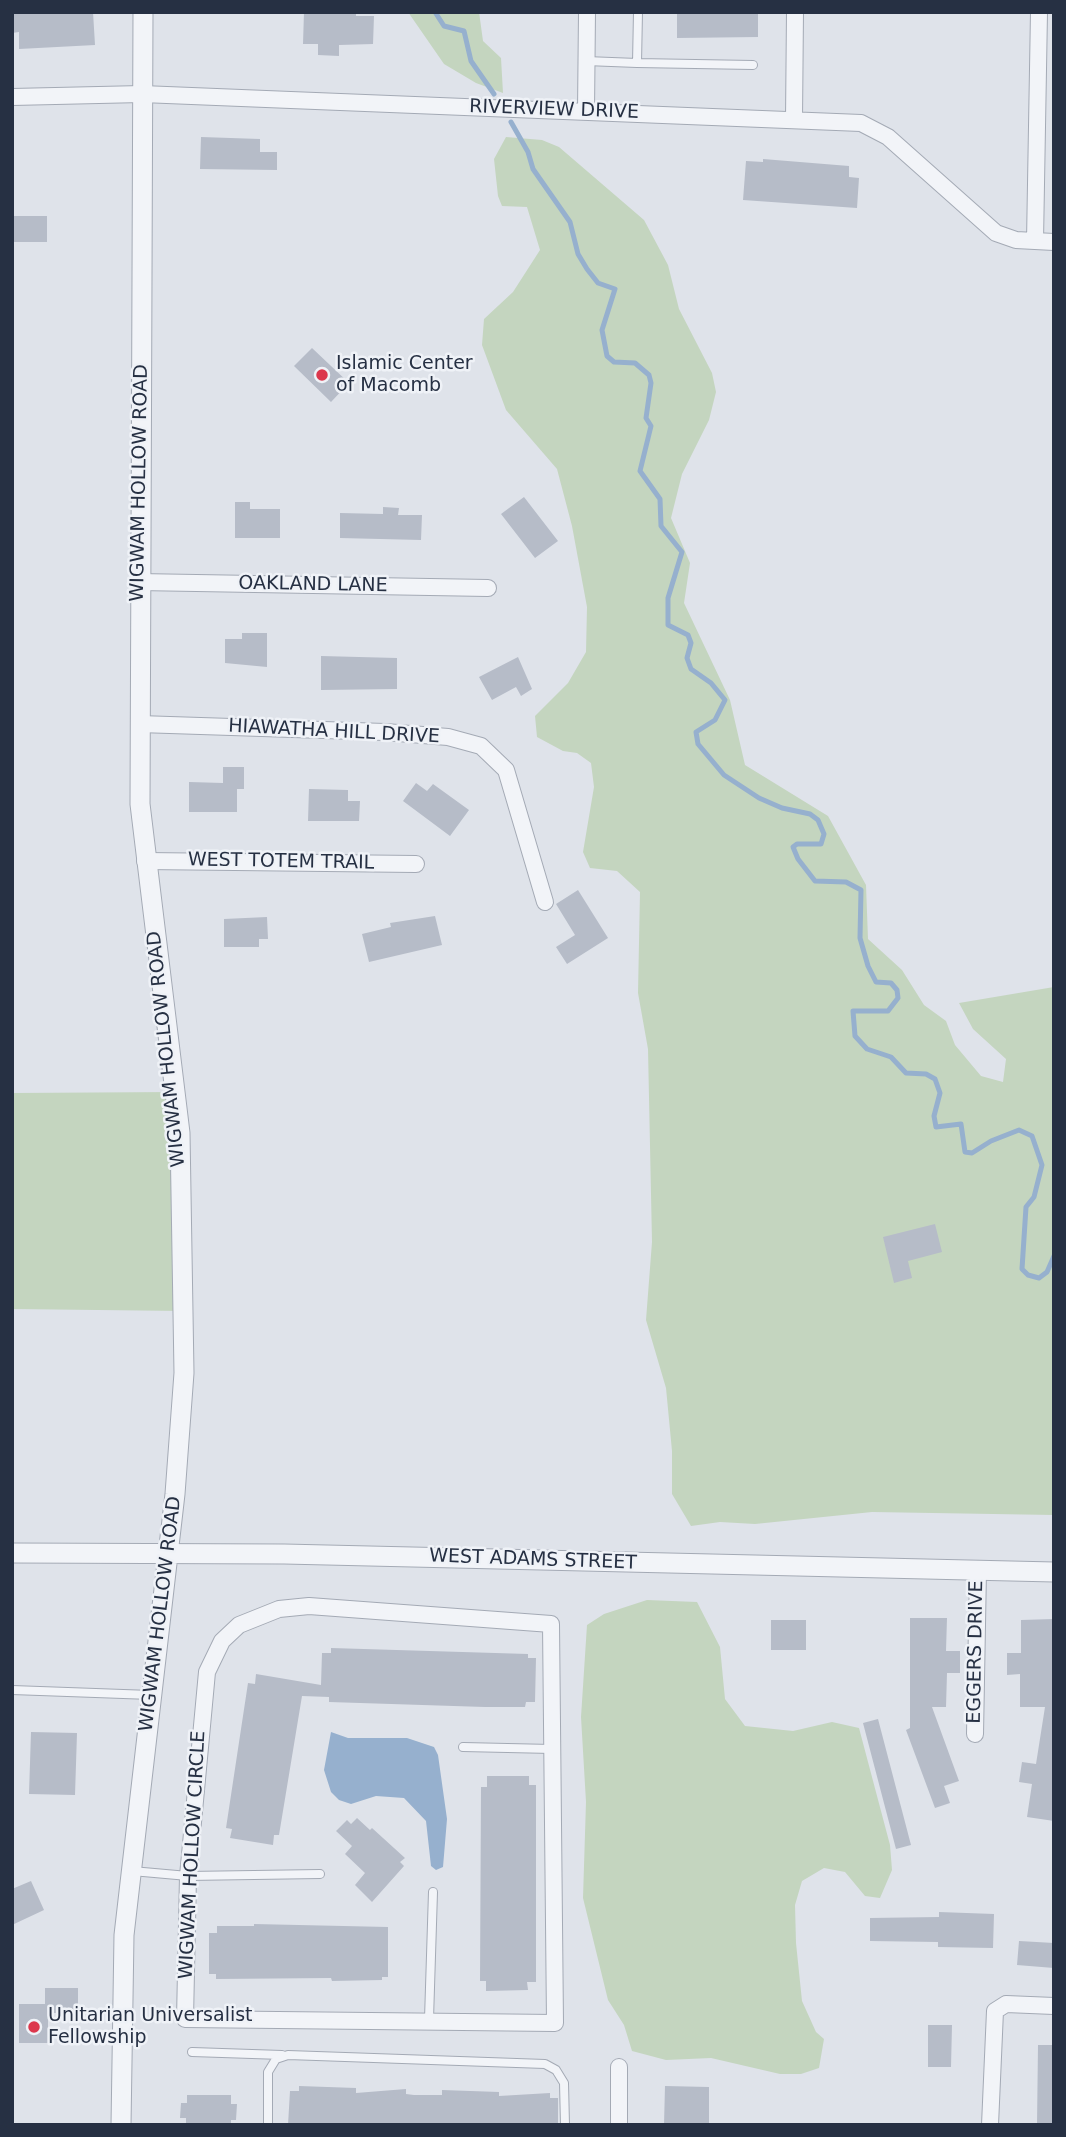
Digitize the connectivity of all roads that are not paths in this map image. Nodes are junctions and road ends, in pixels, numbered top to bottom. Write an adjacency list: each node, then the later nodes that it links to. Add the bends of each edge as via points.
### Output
1 (143, 12): 9 (street, WIGWAM HOLLOW ROAD)
2 (587, 12): 6 (street)
3 (638, 12): 7 (lane)
4 (795, 12): 12 (street)
5 (1039, 12): 13 (street)
6 (586, 61): 7 (lane); 11 (street)
7 (637, 63): 8 (lane)
8 (752, 65)
9 (142, 94): 10 (street, RIVERVIEW DRIVE); 11 (street, RIVERVIEW DRIVE); 15 (street, WIGWAM HOLLOW ROAD)
10 (12, 97)
11 (586, 111): 12 (street, RIVERVIEW DRIVE)
12 (794, 120): 13 (street, RIVERVIEW DRIVE, via 861,123 876,128 996,233)
13 (1035, 241): 14 (street, RIVERVIEW DRIVE)
14 (1054, 242)
15 (138, 582): 16 (street, OAKLAND LANE); 17 (street, WIGWAM HOLLOW ROAD)
16 (488, 589)
17 (139, 724): 18 (street, WIGWAM HOLLOW ROAD); 20 (street, HIAWATHA HILL DRIVE, via 384,732 456,739 481,747 506,770)
18 (145, 861): 19 (street, WEST TOTEM TRAIL); 22 (street, WIGWAM HOLLOW ROAD, via 180,1133 184,1373)
19 (416, 864)
20 (545, 902)
21 (12, 1553): 22 (street, WEST ADAMS STREET)
22 (166, 1553): 23 (street, WEST ADAMS STREET); 26 (street, WIGWAM HOLLOW ROAD)
23 (978, 1570): 24 (street, WEST ADAMS STREET); 27 (street, EGGERS DRIVE)
24 (1054, 1572)
25 (12, 1690): 26 (lane)
26 (151, 1695): 30 (street, WIGWAM HOLLOW ROAD)
27 (975, 1734)
28 (463, 1747): 29 (lane)
29 (552, 1749): 32 (street, WIGWAM HOLLOW CIRCLE, via 551,1624 309,1605 279,1609 240,1625 222,1641 207,1672); 35 (street, WIGWAM HOLLOW CIRCLE, via 555,2023)
30 (132, 1871): 32 (lane); 39 (street, WIGWAM HOLLOW ROAD, via 124,1935)
31 (320, 1874): 32 (lane)
32 (188, 1876): 35 (street, WIGWAM HOLLOW CIRCLE, via 184,2019)
33 (433, 1892): 35 (lane)
34 (1054, 2006): 43 (street, via 1006,2004 995,2011)
35 (429, 2019)
36 (192, 2052): 37 (lane)
37 (288, 2055): 40 (lane, via 276,2059 268,2072); 41 (lane, via 545,2064 556,2070 564,2083)
38 (619, 2067): 42 (street)
39 (121, 2125)
40 (268, 2125)
41 (565, 2125)
42 (619, 2125)
43 (990, 2125)

